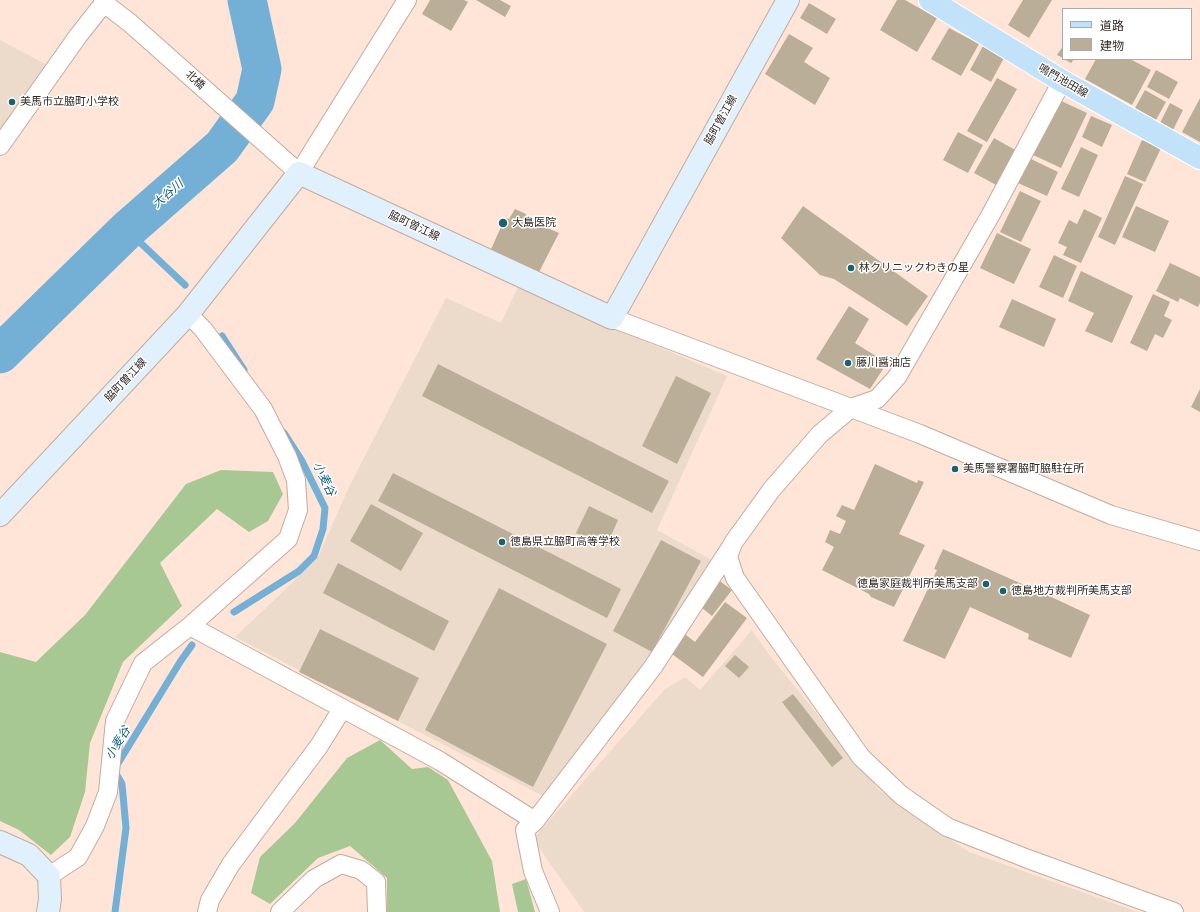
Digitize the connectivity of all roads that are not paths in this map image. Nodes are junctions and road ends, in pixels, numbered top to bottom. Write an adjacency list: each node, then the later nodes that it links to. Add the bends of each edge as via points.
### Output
1 (407, 0): 8 (street)
2 (788, 0): 10 (main road, 脇町曽江線)
3 (930, 0): 5 (main road, 鳴門池田線)
4 (104, 1): 6 (street); 8 (street, 北橋)
5 (1062, 81): 7 (main road, 鳴門池田線); 11 (street, via 990,216 897,377 877,399)
6 (0, 146)
7 (1200, 158)
8 (299, 173): 9 (main road, 脇町曽江線); 10 (main road, 脇町曽江線)
9 (188, 314): 12 (main road, 脇町曽江線); 15 (street, via 203,329 263,409 296,480 298,510 288,539)
10 (612, 318): 11 (street)
11 (851, 408): 13 (street, via 920,434 1111,515); 14 (street, via 820,434 772,490)
12 (0, 515)
13 (1200, 541)
14 (733, 544): 17 (street, via 653,667); 25 (street, via 728,557 735,578 861,757 901,795 946,827 1028,860)
15 (190, 626): 16 (street); 19 (street, via 143,663 115,721 108,792 95,826 78,857)
16 (342, 709): 17 (street, via 440,761); 21 (street, via 319,746 231,864 210,900)
17 (535, 821): 24 (street, via 525,830 533,871)
18 (0, 842): 19 (main road, via 29,855)
19 (49, 876): 20 (main road)
20 (48, 912)
21 (207, 912)
22 (280, 912): 23 (street, via 314,879 341,864 361,870 376,882)
23 (377, 912)
24 (550, 912)
25 (1174, 912)

